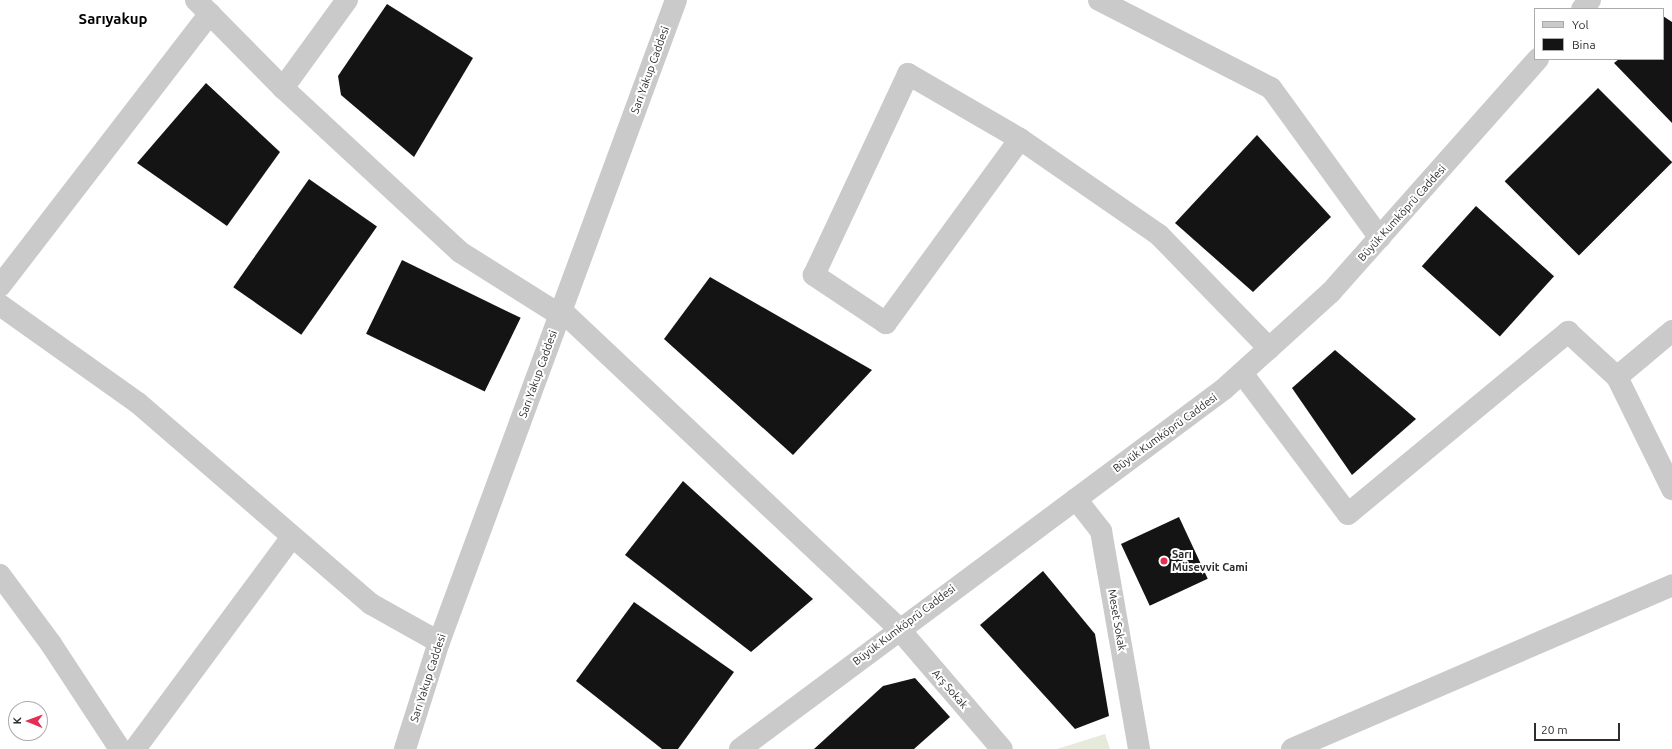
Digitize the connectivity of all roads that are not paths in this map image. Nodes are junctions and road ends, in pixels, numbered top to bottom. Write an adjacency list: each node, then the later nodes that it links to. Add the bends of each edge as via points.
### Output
1 (347, 0): 8 (street)
2 (676, 0): 13 (street, Sarı Yakup Caddesi)
3 (1099, 0): 10 (street, via 1271,88)
4 (1590, 0): 6 (street)
5 (203, 7): 8 (street, Arş Sokak); 11 (street)
6 (1583, 8)
7 (1537, 60): 10 (street, Büyük Kumköprü Caddesi)
8 (283, 88): 13 (street, Arş Sokak, via 460,252)
9 (1020, 139): 9 (street, via 908,74 814,275 886,323); 15 (street, via 1159,236)
10 (1380, 238): 15 (street, Büyük Kumköprü Caddesi, via 1331,292)
11 (0, 286)
12 (0, 306): 20 (street, via 138,403)
13 (561, 313): 23 (street, Arş Sokak); 24 (street, Sarı Yakup Caddesi)
14 (1672, 331): 17 (street)
15 (1269, 348): 16 (street, Büyük Kumköprü Caddesi)
16 (1242, 372): 17 (street, via 1348,514 1568,332); 19 (street, Büyük Kumköprü Caddesi)
17 (1618, 377): 18 (street)
18 (1672, 489)
19 (1076, 499): 23 (street, Büyük Kumköprü Caddesi); 30 (street, Meset Sokak, via 1101,531)
20 (292, 538): 24 (street, via 371,604); 26 (street)
21 (0, 575): 25 (street, via 51,644)
22 (1672, 585): 31 (street)
23 (899, 629): 28 (street, Büyük Kumköprü Caddesi); 29 (street, Arş Sokak)
24 (440, 642): 27 (street, Sarı Yakup Caddesi)
25 (120, 749)
26 (135, 749)
27 (405, 749)
28 (740, 749)
29 (1002, 749)
30 (1139, 749)
31 (1292, 749)

